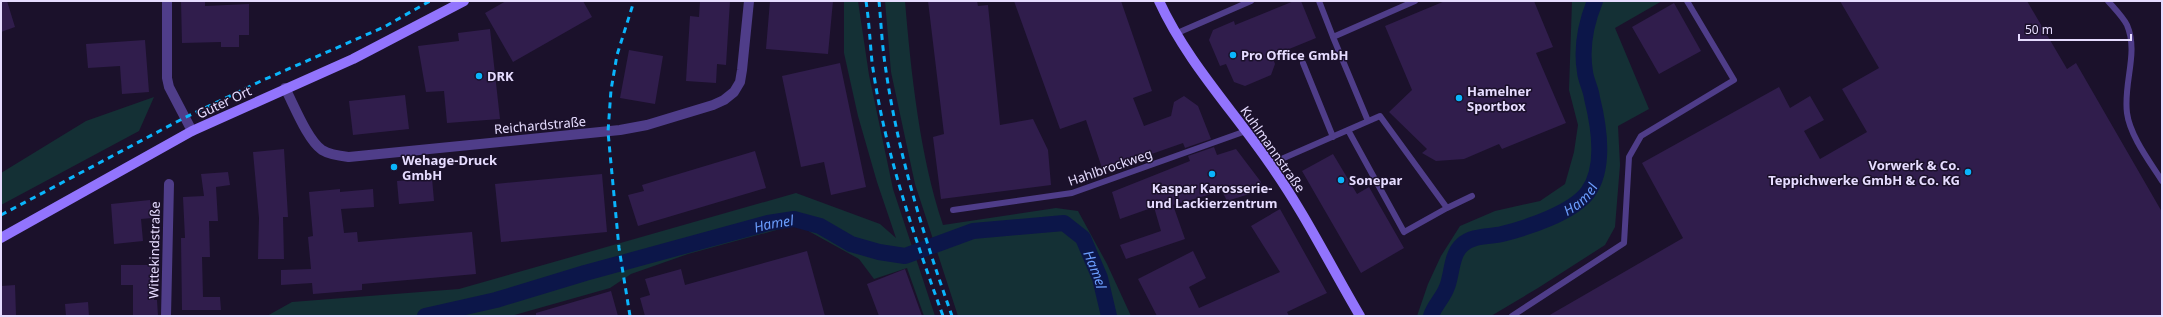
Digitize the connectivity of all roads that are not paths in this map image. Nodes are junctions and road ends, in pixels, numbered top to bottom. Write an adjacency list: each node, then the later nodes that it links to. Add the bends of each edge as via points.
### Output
1 (167, 1): 16 (street, via 168,87)
2 (464, 1): 13 (main road, Guter Ort, via 389,41)
3 (749, 1): 13 (street, Reichardstraße, via 742,70 740,82 734,92 713,105 647,125 620,130 338,156 322,149 314,141)
4 (1159, 1): 10 (main road, Kuhlmannstraße)
5 (1251, 1): 10 (lane)
6 (1319, 1): 11 (lane)
7 (1415, 1): 11 (lane)
8 (1687, 1): 28 (lane, via 1734,80 1642,136 1629,157 1624,243)
9 (2108, 1): 20 (lane, via 2127,24 2132,46 2126,90 2127,115 2139,144)
10 (1175, 34): 17 (main road, Kuhlmannstraße, via 1200,72)
11 (1333, 37): 14 (lane)
12 (1303, 63): 18 (lane)
13 (285, 88): 16 (main road, Guter Ort)
14 (1368, 121): 15 (lane); 23 (lane, via 1380,116)
15 (1348, 130): 18 (lane); 23 (lane, via 1404,232)
16 (192, 131): 25 (main road, Guter Ort)
17 (1246, 131): 19 (main road, Kuhlmannstraße); 24 (lane, Hahlbrockweg, via 1072,193)
18 (1333, 136): 19 (lane)
19 (1270, 164): 27 (main road, Kuhlmannstraße)
20 (2162, 181)
21 (168, 184): 26 (street, Wittekindstraße)
22 (1472, 196): 23 (lane)
23 (1447, 208)
24 (953, 210)
25 (1, 238)
26 (166, 316)
27 (1360, 316)
28 (1512, 316)

